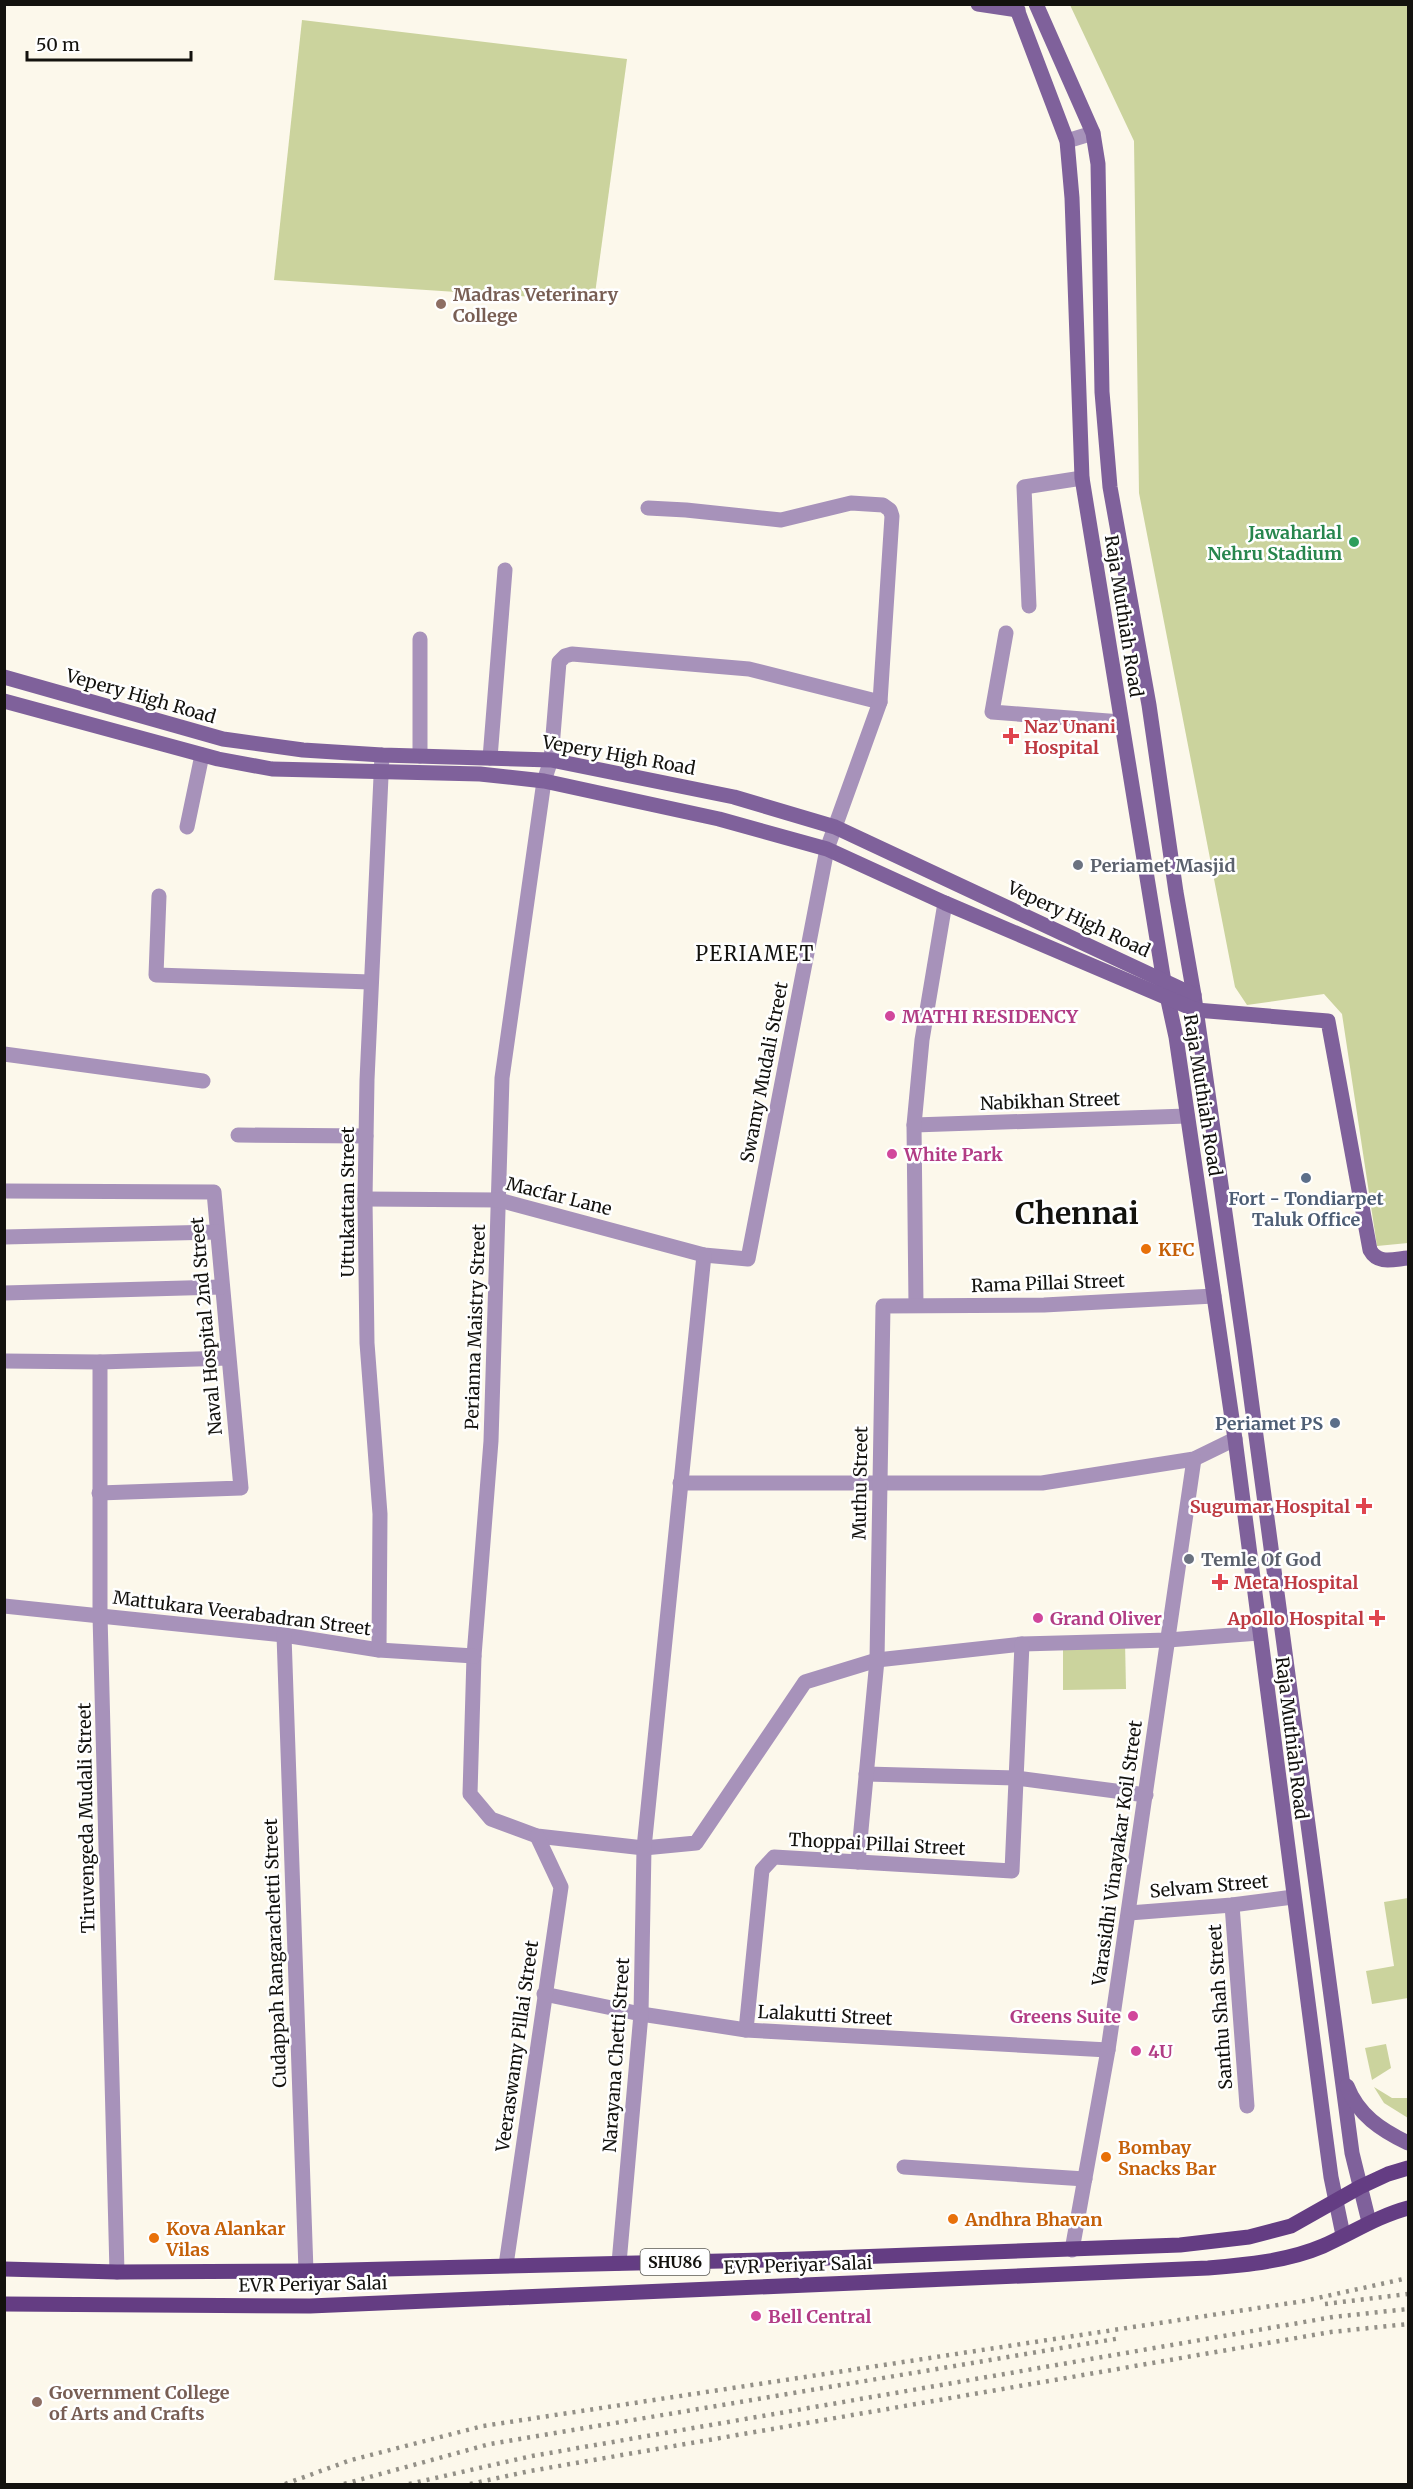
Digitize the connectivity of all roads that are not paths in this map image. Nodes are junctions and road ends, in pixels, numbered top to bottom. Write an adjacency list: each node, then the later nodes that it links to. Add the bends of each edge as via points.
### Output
1 (978, 4): 3 (main road)
2 (1036, 4): 4 (main road, Raja Muthiah Road)
3 (1017, 7): 5 (main road, Raja Muthiah Road)
4 (1092, 133): 5 (street); 31 (main road, Raja Muthiah Road, via 1098,164 1102,392 1110,487 1149,705)
5 (1067, 141): 6 (main road, Raja Muthiah Road)
6 (1082, 478): 9 (street, via 1024,487); 15 (main road, Raja Muthiah Road)
7 (648, 508): 14 (street, via 781,520 851,503 883,505 890,510)
8 (505, 570): 19 (street)
9 (1029, 606)
10 (1006, 633): 15 (street, via 992,712)
11 (420, 639): 18 (street)
12 (4, 677): 17 (main road, Vepery High Road, via 223,739)
13 (4, 701): 16 (main road, Vepery High Road)
14 (880, 702): 20 (street, Perianna Maistry Street, via 749,669 572,654 559,662); 24 (street)
15 (1121, 722): 29 (main road, Raja Muthiah Road)
16 (202, 755): 21 (main road, Vepery High Road, via 272,769); 23 (street)
17 (382, 755): 18 (main road, Vepery High Road); 21 (street, Uttukattan Street)
18 (420, 756): 19 (main road, Vepery High Road)
19 (490, 758): 20 (main road, Vepery High Road)
20 (551, 760): 22 (street, Perianna Maistry Street); 24 (main road, Vepery High Road, via 734,797)
21 (382, 771): 22 (main road, Vepery High Road, via 480,774); 28 (street, Uttukattan Street)
22 (544, 781): 25 (main road, Vepery High Road, via 719,819); 40 (street, Perianna Maistry Street, via 502,1078)
23 (187, 827)
24 (835, 827): 25 (street); 29 (main road, Vepery High Road)
25 (827, 849): 27 (main road, Vepery High Road); 43 (street, Swamy Mudali Street, via 748,1259)
26 (159, 896): 28 (street, via 156,975)
27 (945, 903): 30 (main road, Vepery High Road); 35 (street, via 922,1040)
28 (371, 982): 37 (street, Uttukattan Street)
29 (1164, 982): 30 (main road, Raja Muthiah Road); 31 (main road, Vepery High Road)
30 (1167, 998): 31 (main road, Vepery High Road); 34 (main road, Raja Muthiah Road)
31 (1195, 1003): 44 (main road, via 1328,1021 1370,1250 1383,1261); 80 (main road, Raja Muthiah Road)
32 (4, 1054): 33 (street)
33 (203, 1081)
34 (1187, 1116): 35 (street, Nabikhan Street); 47 (main road, Raja Muthiah Road)
35 (914, 1125): 48 (street)
36 (238, 1135): 37 (street)
37 (366, 1136): 39 (street, Uttukattan Street)
38 (4, 1191): 41 (street, Naval Hospital 2nd Street, via 214,1192)
39 (365, 1199): 40 (street, Macfar Lane); 64 (street, Uttukattan Street, via 367,1343 380,1514)
40 (499, 1200): 43 (street, Macfar Lane); 65 (street, Perianna Maistry Street, via 491,1441)
41 (217, 1232): 42 (street); 45 (street, Naval Hospital 2nd Street)
42 (4, 1237)
43 (704, 1255): 56 (street, Narayana Chetti Street)
44 (1408, 1258)
45 (221, 1287): 46 (street); 50 (street, Naval Hospital 2nd Street)
46 (4, 1293)
47 (1214, 1296): 48 (street, Rama Pillai Street, via 1044,1305); 53 (main road, Raja Muthiah Road)
48 (916, 1305): 49 (street, Rama Pillai Street)
49 (883, 1306): 55 (street, Muthu Street)
50 (228, 1358): 52 (street); 57 (street, Naval Hospital 2nd Street, via 241,1488)
51 (4, 1361): 52 (street)
52 (100, 1362): 57 (street, Tiruvengeda Mudali Street)
53 (1235, 1439): 54 (street); 60 (main road, Raja Muthiah Road)
54 (1194, 1459): 55 (street, via 1042,1483); 62 (street, Varasidhi Vinayakar Koil Street)
55 (879, 1482): 56 (street); 66 (street, Muthu Street)
56 (680, 1483): 71 (street, Narayana Chetti Street)
57 (99, 1493): 59 (street, Tiruvengeda Mudali Street)
58 (4, 1606): 59 (street, Mattukara Veerabadran Street)
59 (100, 1615): 61 (street, Mattukara Veerabadran Street); 96 (street, Tiruvengeda Mudali Street)
60 (1259, 1633): 62 (street); 73 (main road, Raja Muthiah Road)
61 (284, 1635): 64 (street, Mattukara Veerabadran Street); 95 (street, Cudappah Rangarachetti Street)
62 (1168, 1640): 63 (street); 69 (street, Varasidhi Vinayakar Koil Street)
63 (1022, 1644): 66 (street); 68 (street)
64 (379, 1650): 65 (street, Mattukara Veerabadran Street)
65 (474, 1656): 70 (street, Perianna Maistry Street, via 470,1794 491,1819)
66 (877, 1660): 67 (street, Muthu Street); 71 (street, Perianna Maistry Street, via 805,1682 696,1843)
67 (866, 1774): 68 (street); 72 (street, Muthu Street)
68 (1016, 1778): 69 (street); 72 (street, Thoppai Pillai Street, via 1012,1871)
69 (1146, 1795): 75 (street, Varasidhi Vinayakar Koil Street)
70 (537, 1836): 71 (street, Perianna Maistry Street); 76 (street, Veeraswamy Pillai Street, via 561,1887)
71 (644, 1848): 77 (street, Narayana Chetti Street)
72 (858, 1862): 78 (street, Thoppai Pillai Street, via 774,1857 762,1870)
73 (1293, 1897): 74 (street, Selvam Street); 87 (main road, Raja Muthiah Road)
74 (1232, 1905): 75 (street, Selvam Street); 81 (street, Santhu Shah Street)
75 (1129, 1913): 79 (street, Varasidhi Vinayakar Koil Street)
76 (544, 1994): 77 (street, Lalakutti Street); 93 (street, Veeraswamy Pillai Street)
77 (641, 2014): 78 (street, Lalakutti Street); 92 (street, Narayana Chetti Street)
78 (746, 2030): 79 (street, Lalakutti Street)
79 (1108, 2050): 85 (street, Varasidhi Vinayakar Koil Street)
80 (1341, 2066): 82 (main road, via 1347,2089 1361,2112 1378,2127); 86 (main road, Raja Muthiah Road)
81 (1247, 2106)
82 (1408, 2143)
83 (904, 2168): 85 (street)
84 (1408, 2168): 86 (main road, SHU86)
85 (1085, 2179): 91 (street, Varasidhi Vinayakar Koil Street)
86 (1360, 2187): 87 (main road, SHU86); 89 (main road, Raja Muthiah Road)
87 (1337, 2201): 90 (main road, Raja Muthiah Road); 91 (main road, EVR Periyar Salai / SHU86, via 1291,2226 1250,2237)
88 (1408, 2208): 89 (main road, SHU86)
89 (1369, 2222): 90 (main road, EVR Periyar Salai / SHU86)
90 (1343, 2235): 97 (main road, EVR Periyar Salai / SHU86, via 1305,2252 1208,2268 310,2306)
91 (1072, 2250): 92 (main road, EVR Periyar Salai / SHU86)
92 (619, 2263): 93 (main road, EVR Periyar Salai / SHU86)
93 (506, 2265): 95 (main road, EVR Periyar Salai / SHU86)
94 (4, 2269): 96 (main road, EVR Periyar Salai / SHU86)
95 (306, 2271): 96 (main road, EVR Periyar Salai / SHU86)
96 (117, 2272)
97 (4, 2304)

